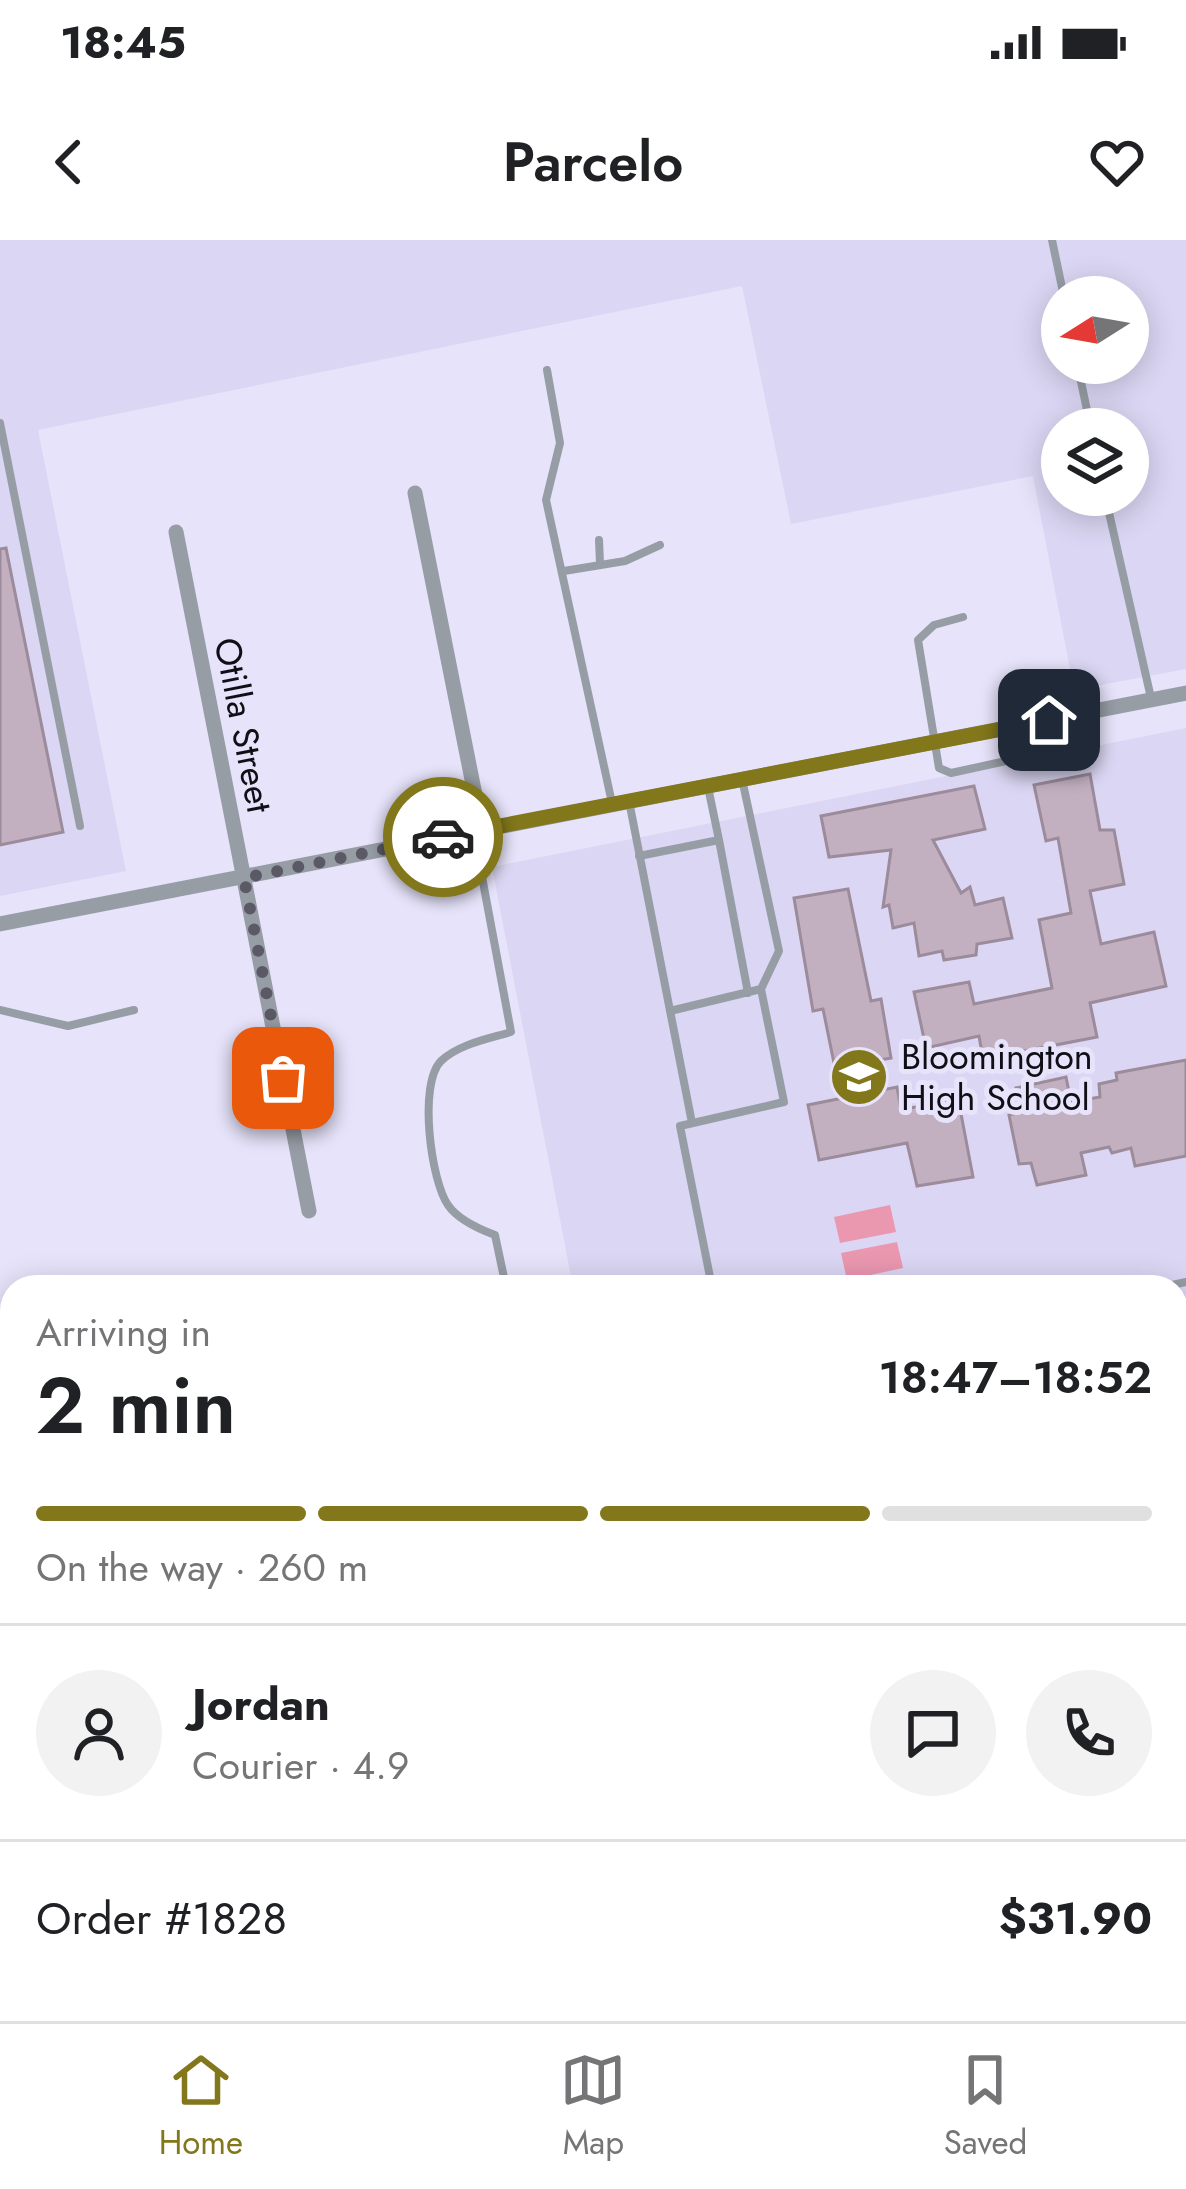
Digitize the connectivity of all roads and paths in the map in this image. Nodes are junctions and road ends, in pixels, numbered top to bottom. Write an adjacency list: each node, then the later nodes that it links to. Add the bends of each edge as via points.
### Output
1 (1052, 240): 2 (lane)
2 (1060, 276)
3 (547, 370): 11 (lane, via 560,442 546,500)
4 (0, 423): 20 (lane)
5 (415, 493): 21 (street)
6 (1110, 516): 14 (lane)
7 (176, 532): 24 (street, Otilla Street)
8 (599, 540): 10 (lane)
9 (660, 545): 10 (lane)
10 (600, 563): 11 (lane)
11 (564, 571): 19 (lane)
12 (962, 617): 16 (lane, via 918,640)
13 (1186, 693): 14 (street)
14 (1151, 700): 15 (street)
15 (1022, 725): 16 (street); 16 (lane, via 1024,746 1015,759 951,773 939,768)
16 (933, 742): 17 (street)
17 (742, 779): 18 (street); 26 (lane, via 778,951)
18 (708, 786): 19 (street); 22 (lane)
19 (621, 803): 21 (street); 23 (lane)
20 (80, 826)
21 (477, 830): 24 (street); 33 (lane, via 511,1032 440,1062 424,1105 446,1204 495,1235)
22 (719, 840): 23 (lane); 27 (lane)
23 (639, 856): 30 (lane)
24 (244, 878): 25 (street); 32 (street, Otilla Street)
25 (0, 924)
26 (761, 989): 27 (lane); 31 (lane, via 784,1102)
27 (748, 992): 30 (lane)
28 (0, 1010): 29 (lane, via 68,1025)
29 (134, 1010)
30 (670, 1011): 31 (lane)
31 (692, 1123): 34 (lane, via 680,1126)
32 (309, 1211)
33 (503, 1275)
34 (710, 1275)

